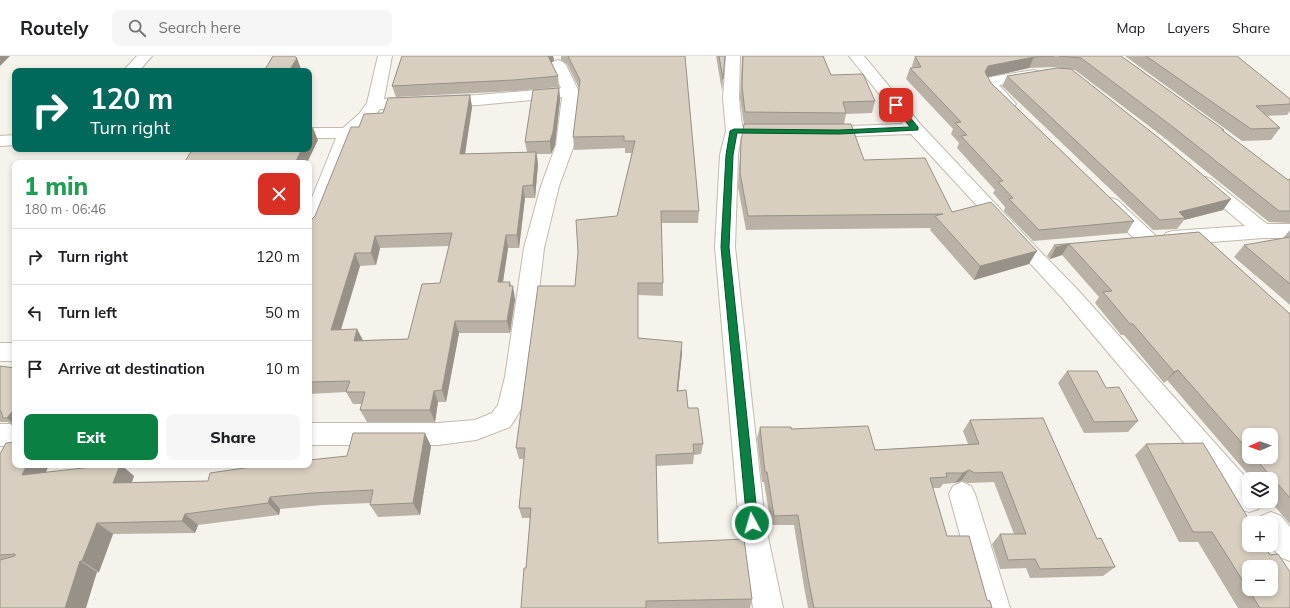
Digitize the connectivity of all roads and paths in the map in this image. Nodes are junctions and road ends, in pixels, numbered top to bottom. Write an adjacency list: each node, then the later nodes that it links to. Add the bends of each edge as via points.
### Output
1 (144, 56): 6 (street)
2 (385, 56): 9 (street)
3 (733, 56): 12 (street, via 730,98)
4 (856, 56): 11 (street)
5 (558, 65): 8 (street)
6 (134, 68)
7 (1047, 74): 10 (street, via 990,82 994,90)
8 (571, 92): 9 (street, via 491,100); 31 (street, via 565,145 550,186 534,248 517,376 509,409 501,420 476,430 438,434)
9 (375, 104): 14 (street)
10 (1020, 116)
11 (916, 129): 12 (street); 26 (street)
12 (734, 131): 39 (street, via 729,155 725,247 752,523)
13 (312, 133): 14 (street)
14 (347, 133): 19 (street)
15 (12, 140): 16 (street)
16 (0, 141)
17 (1196, 175): 20 (street)
18 (1098, 192): 23 (street)
19 (312, 220)
20 (1263, 231): 21 (street); 22 (street)
21 (1290, 231)
22 (1196, 235): 23 (street); 27 (street)
23 (1148, 240): 24 (street)
24 (1126, 242)
25 (1050, 248): 26 (street)
26 (1027, 250): 33 (street, via 1070,294)
27 (1213, 251)
28 (0, 352): 29 (street)
29 (12, 352)
30 (0, 434): 32 (street)
31 (312, 434)
32 (12, 435)
33 (1242, 491)
34 (962, 494): 40 (street)
35 (1257, 508): 36 (street)
36 (1263, 516)
37 (1278, 534): 38 (street)
38 (1290, 548)
39 (768, 608)
40 (995, 608)

